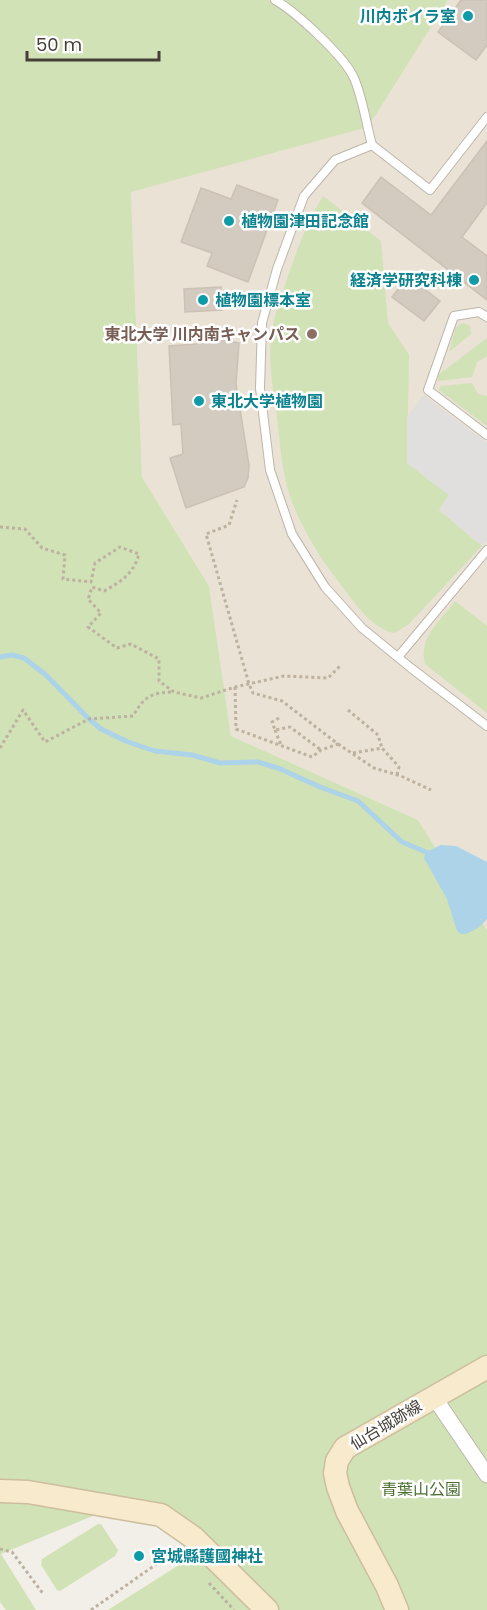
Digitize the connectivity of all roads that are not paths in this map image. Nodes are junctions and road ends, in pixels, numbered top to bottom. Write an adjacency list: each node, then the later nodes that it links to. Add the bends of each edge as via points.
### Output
1 (275, 0): 3 (lane, via 317,34 347,67 354,78)
2 (487, 117): 3 (lane, via 430,190)
3 (372, 145): 7 (lane, via 335,160 304,195 261,323 260,388 270,470 292,534 325,587 362,628)
4 (487, 318): 5 (lane, via 479,312 454,316 428,390)
5 (487, 435)
6 (487, 550): 7 (lane)
7 (398, 657): 8 (lane)
8 (487, 726)
9 (487, 1367): 10 (street, 仙台城跡線)
10 (434, 1396): 11 (street); 14 (street, 仙台城跡線, via 345,1448 337,1461 335,1473 347,1511)
11 (487, 1475)
12 (0, 1491): 13 (street, via 28,1492 161,1515 194,1538)
13 (267, 1610)
14 (397, 1610)

